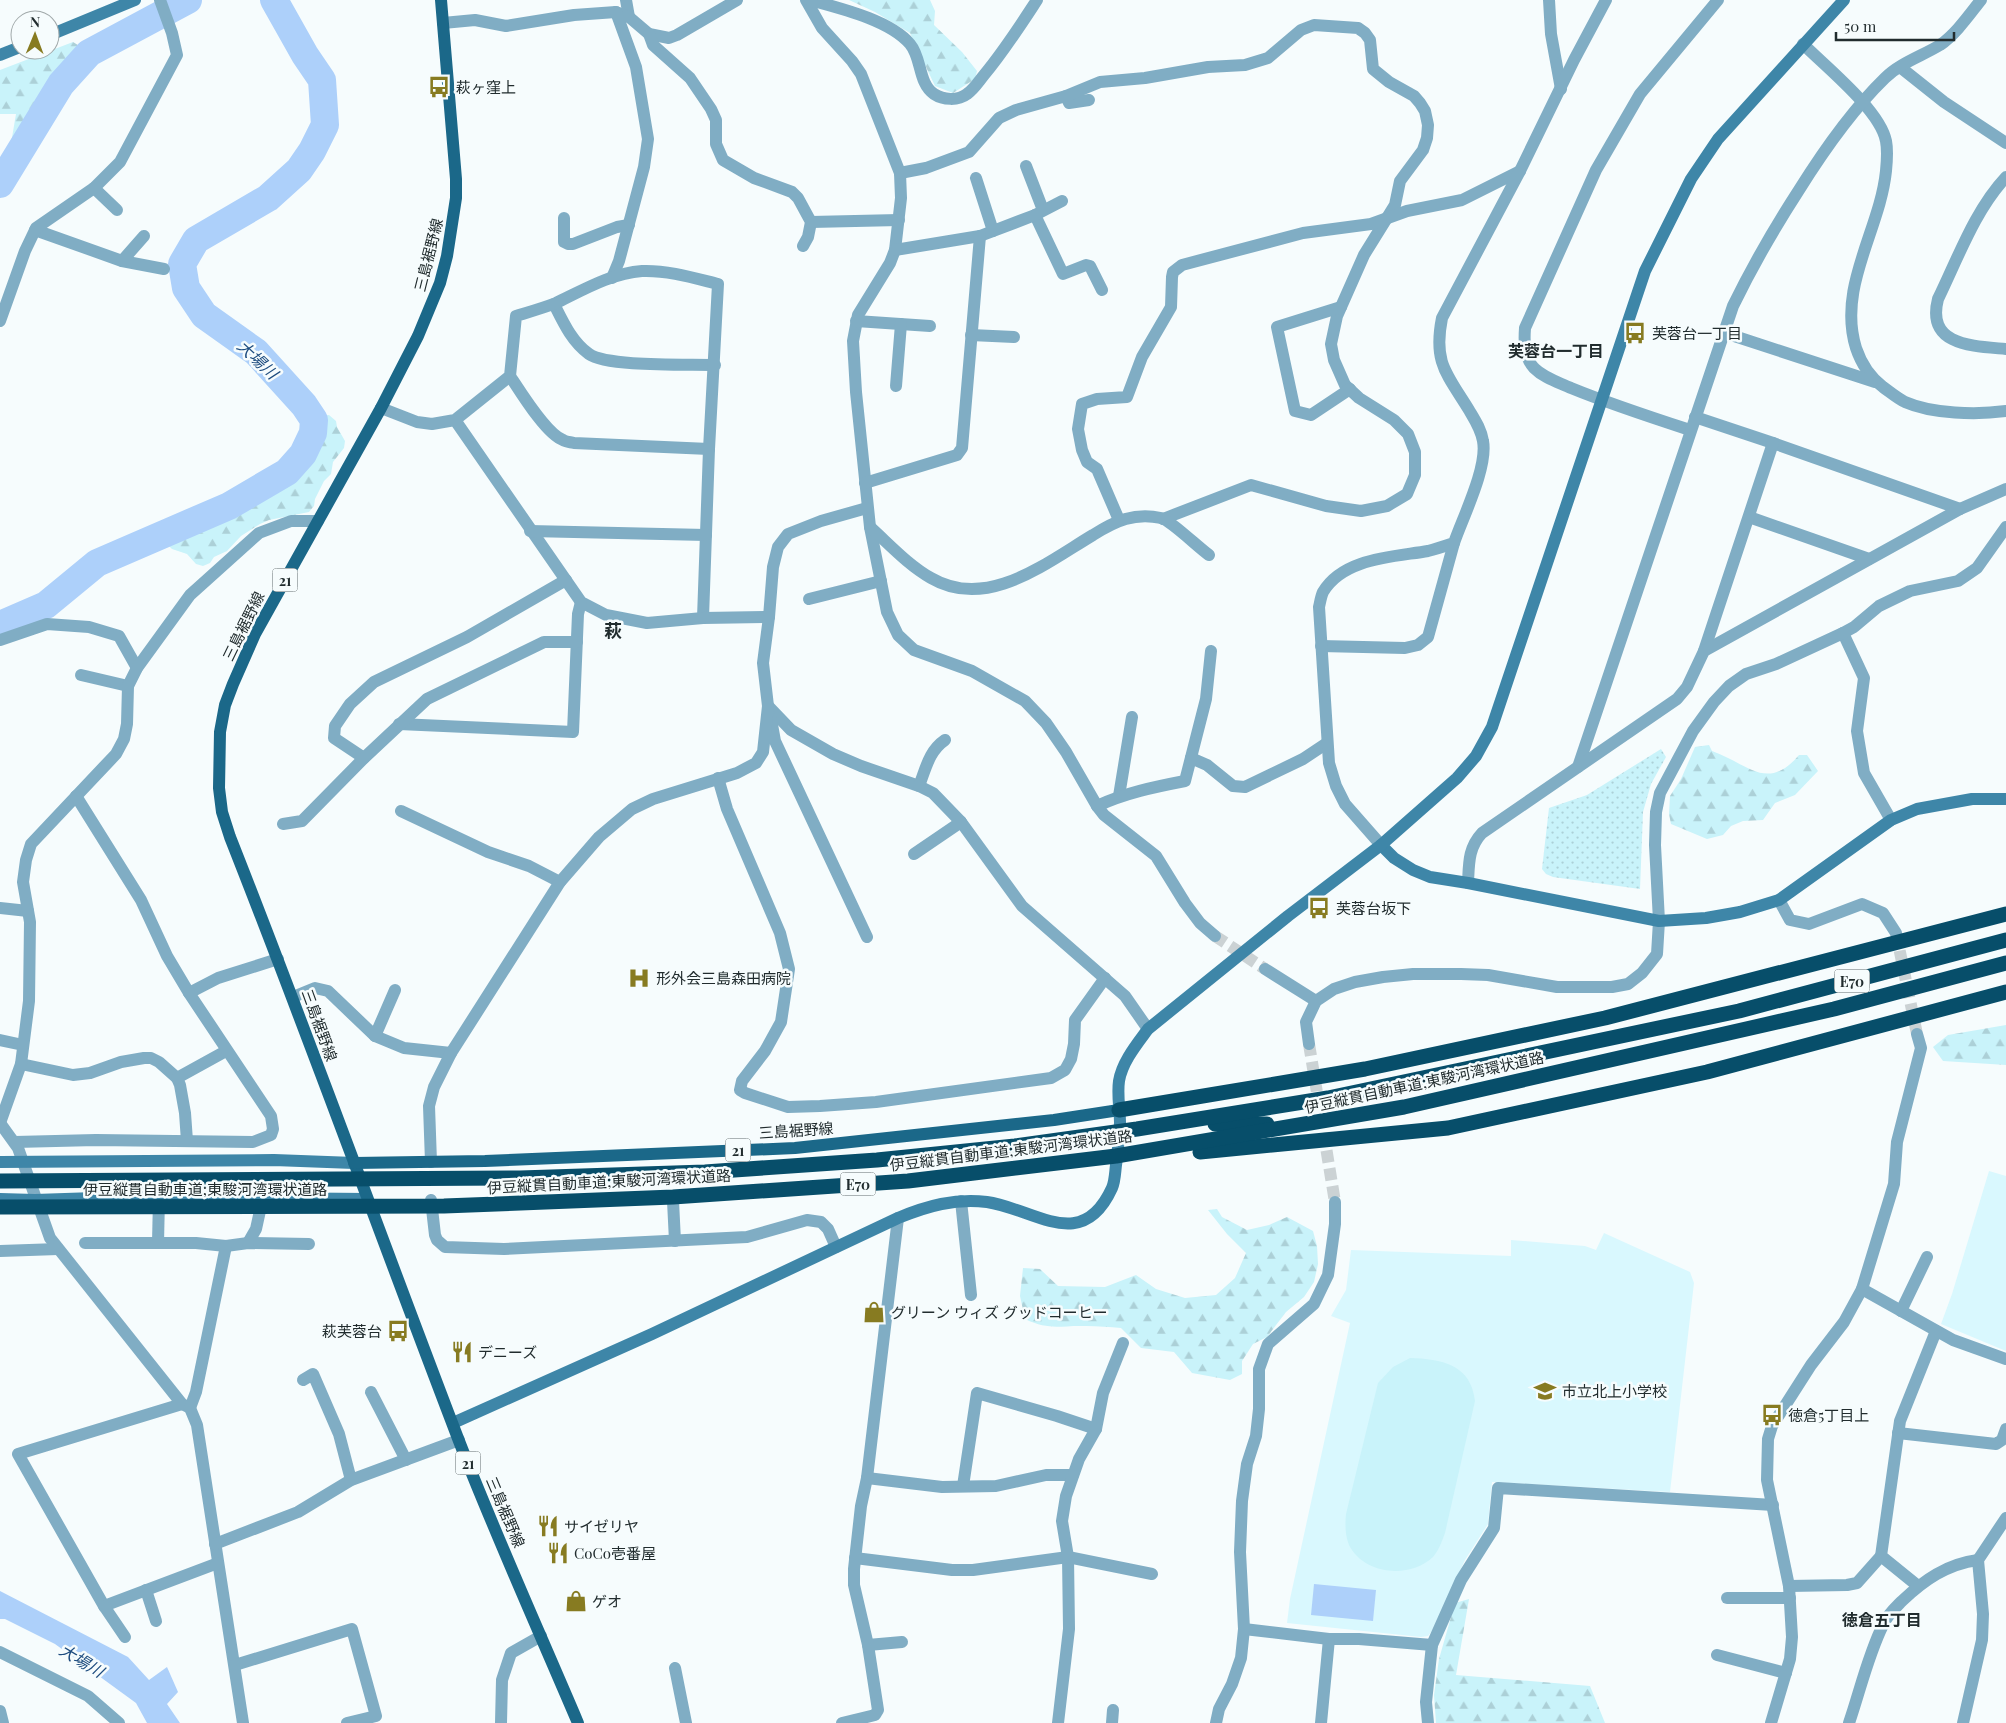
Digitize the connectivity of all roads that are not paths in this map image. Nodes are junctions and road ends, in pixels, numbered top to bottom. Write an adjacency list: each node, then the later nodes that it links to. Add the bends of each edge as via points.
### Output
1 (135, 0): 19 (street)
2 (160, 0): 33 (street, via 172,32 176,55 120,162)
3 (441, 0): 18 (main road, 三島裾野線 / 21)
4 (626, 0): 17 (street)
5 (712, 0): 16 (street)
6 (737, 0): 16 (street)
7 (806, 0): 30 (street, via 822,28 861,74)
8 (810, 0): 9 (street, via 860,14 903,38 912,47 933,94 954,99 966,96 974,87 1001,54)
9 (1037, 0)
10 (1549, 0): 23 (street, via 1550,34)
11 (1606, 0): 23 (street)
12 (1718, 0): 67 (street, via 1640,94 1596,170 1525,328 1526,354 1534,367 1548,378)
13 (1844, 0): 21 (street)
14 (1981, 0): 22 (street, via 1951,36)
15 (616, 12): 17 (street); 18 (street, via 506,26 475,20); 41 (street, via 636,67 648,139)
16 (716, 13): 20 (street, via 668,38)
17 (629, 17): 20 (street)
18 (443, 23): 68 (main road, 三島裾野線 / 21, via 456,179 452,230 440,283 429,312)
19 (60, 31)
20 (649, 34): 40 (street, via 653,45 690,78 711,109 716,120 716,144 723,160 754,178 792,192)
21 (1803, 44): 26 (street); 67 (street, via 1718,139 1691,179 1646,271)
22 (1900, 67): 26 (street); 27 (street, via 1944,102)
23 (1561, 89): 29 (street)
24 (1066, 96): 25 (street, via 1069,103); 30 (street, via 999,118 974,147 960,156); 37 (street, via 1100,82 1245,65 1268,58 1301,30 1314,25 1358,28 1370,40 1373,69 1414,96 1425,111 1428,125 1423,150 1400,180)
25 (1089, 100)
26 (1862, 101): 58 (street, via 1822,152 1754,262 1733,306); 64 (street, via 1882,130 1888,157 1885,184 1855,279 1851,314 1852,337 1858,356)
27 (2006, 143)
28 (1026, 166): 36 (street)
29 (1520, 171): 37 (street, via 1462,200); 87 (street, via 1442,318 1439,333 1444,371 1480,427 1484,442 1482,465)
30 (900, 173): 39 (street)
31 (2006, 176): 61 (street, via 1992,191 1982,210 1938,298 1936,315 1937,323 1954,341)
32 (976, 178): 43 (street)
33 (94, 188): 35 (street); 42 (street)
34 (1062, 201): 36 (street)
35 (117, 210)
36 (1039, 213): 43 (street); 51 (street, via 1063,274 1090,266)
37 (1390, 215): 53 (street, via 1368,249); 81 (street, via 1370,224 1303,233 1182,265 1173,272 1171,307 1142,357 1127,397 1097,399 1082,404 1078,429 1082,450 1087,462 1097,469)
38 (564, 218): 41 (street, via 564,242 568,244)
39 (899, 220): 40 (street); 47 (street)
40 (811, 222): 46 (street)
41 (628, 225): 50 (street)
42 (35, 230): 48 (street); 54 (street)
43 (993, 231): 45 (street)
44 (144, 236): 48 (street)
45 (980, 236): 47 (street); 59 (street)
46 (802, 246)
47 (895, 250): 55 (street)
48 (122, 261): 49 (street)
49 (164, 269)
50 (612, 278): 52 (street); 62 (street, via 642,271 718,284)
51 (1102, 290)
52 (554, 304): 62 (street, via 564,326 580,346 600,360); 63 (street, via 516,316)
53 (1341, 306): 66 (street, via 1331,344 1334,360); 66 (street, via 1277,327 1295,411 1311,415)
54 (0, 321)
55 (856, 322): 56 (street); 75 (street, via 853,341)
56 (901, 324): 57 (street); 65 (street)
57 (930, 326)
58 (1725, 334): 64 (street); 70 (street)
59 (972, 335): 60 (street); 75 (street, via 960,452)
60 (1014, 337)
61 (2006, 349)
62 (715, 365): 74 (street)
63 (510, 376): 71 (street); 74 (street, via 550,431 561,440)
64 (1876, 382): 69 (street, via 1905,402 1930,410)
65 (896, 386)
66 (1350, 389): 80 (street, via 1408,434 1415,452 1415,475 1407,494 1387,506 1361,511 1326,506 1251,485)
67 (1601, 400): 72 (street); 123 (street, via 1492,727 1476,756 1457,778)
68 (381, 408): 71 (street, via 417,422 432,424); 82 (main road, 三島裾野線 / 21)
69 (2006, 411)
70 (1695, 417): 72 (street); 73 (street)
71 (455, 420): 85 (street)
72 (1690, 430): 112 (street)
73 (1773, 443): 78 (street); 79 (street)
74 (709, 449): 86 (street)
75 (865, 483): 77 (street)
76 (2006, 489): 78 (street)
77 (867, 508): 83 (street); 94 (street, via 788,534 778,547 773,567)
78 (1960, 508): 89 (street)
79 (1749, 517): 89 (street); 101 (street)
80 (1163, 518): 81 (street, via 1136,516); 88 (street)
81 (1119, 520): 83 (street, via 1028,574 1003,585 979,589 954,588 931,578)
82 (318, 522): 102 (street, via 291,521 259,533 190,595); 136 (main road, 三島裾野線 / 21, via 255,634 225,705 220,732 222,812)
83 (870, 527): 91 (street)
84 (2006, 527): 96 (street, via 1977,568 1958,581 1910,591 1879,606)
85 (530, 531): 86 (street); 90 (street)
86 (706, 535): 95 (street)
87 (1454, 543): 99 (street, via 1372,561 1350,568 1335,578 1322,593 1319,607); 99 (street, via 1428,637 1418,645 1405,648)
88 (1209, 555)
89 (1869, 560): 101 (street)
90 (566, 580): 93 (street); 110 (street, via 467,637 374,682 350,704 333,732 334,738)
91 (881, 581): 92 (street); 118 (street, via 887,612 898,635 914,650 972,671 1025,701 1046,723 1066,752)
92 (809, 599)
93 (581, 602): 95 (street, via 606,615 647,623); 98 (street)
94 (769, 617): 95 (street); 105 (street, via 763,662)
95 (703, 618)
96 (1843, 633): 120 (street, via 1864,678 1857,731 1864,773); 131 (street, via 1746,674 1729,686 1693,731 1668,775 1658,802)
97 (0, 640): 102 (street, via 47,624 89,627 120,636)
98 (577, 642): 107 (street, via 544,642 427,699); 107 (street, via 573,732)
99 (1321, 646): 109 (street)
100 (1211, 651): 111 (street, via 1206,699)
101 (1704, 651): 112 (street, via 1687,688 1677,699)
102 (137, 668): 104 (street)
103 (82, 675): 104 (street)
104 (128, 686): 115 (street, via 124,739 116,754)
105 (768, 706): 113 (street, via 763,752 756,763); 114 (street, via 791,730 833,754); 134 (street, via 775,741)
106 (1132, 717): 116 (street)
107 (399, 724): 110 (street)
108 (945, 740): 114 (street, via 932,752)
109 (1327, 743): 111 (street, via 1303,759 1245,787 1233,786 1207,765); 123 (street, via 1336,786 1346,804)
110 (364, 758): 122 (street, via 302,821)
111 (1191, 758): 116 (street, via 1184,781)
112 (1578, 768): 126 (street, via 1474,841 1470,850)
113 (718, 778): 125 (street, via 632,809 599,837); 139 (street, via 727,809 780,933 789,968 781,1022 765,1051 742,1081 740,1090 745,1093 788,1107 820,1106 885,1101 1051,1078 1065,1070 1071,1059 1075,1020)
114 (920, 786): 121 (street, via 933,792)
115 (76, 796): 129 (street, via 31,844 23,882); 142 (street, via 141,900 167,956)
116 (1119, 796): 118 (street)
117 (2006, 799): 120 (street, via 1947,802 1917,809)
118 (1097, 806): 133 (street, via 1156,856 1185,904)
119 (401, 811): 125 (street)
120 (1891, 820): 127 (street)
121 (961, 822): 124 (street); 139 (street, via 1022,906)
122 (283, 824)
123 (1381, 845): 126 (street, via 1413,870 1430,877); 145 (street)
124 (914, 854)
125 (560, 882): 152 (street)
126 (1468, 883): 131 (street)
127 (1778, 900): 131 (street, via 1715,917); 132 (street, via 1790,920 1810,924 1862,904 1883,913)
128 (0, 908): 129 (street)
129 (28, 911): 150 (street, via 29,1001)
130 (2006, 914): 155 (highway, via 1605,1018)
131 (1659, 921): 144 (street, via 1657,954 1628,984 1557,987 1488,975 1412,974 1355,982 1334,989)
132 (1896, 933)
133 (1215, 936)
134 (867, 937)
135 (2006, 940): 167 (highway, 伊豆縦貫自動車道;東駿河湾環状道路 / E70, via 1739,1011 1328,1098 1034,1143 877,1160 705,1172 520,1178)
136 (278, 959): 142 (street, via 218,978); 143 (main road, 三島裾野線 / 21)
137 (2006, 963): 177 (highway, 伊豆縦貫自動車道;東駿河湾環状道路 / E70, via 1834,1009 1394,1109 1116,1156 908,1180 673,1198 444,1206)
138 (1265, 969): 144 (street)
139 (1104, 978): 145 (street, via 1125,996)
140 (395, 990): 147 (street)
141 (2006, 992): 157 (highway, via 1707,1072 1448,1128)
142 (189, 993): 151 (street)
143 (293, 997): 147 (street, via 315,988 328,991); 166 (main road, 三島裾野線 / 21)
144 (1316, 1001): 149 (street, via 1306,1022)
145 (1148, 1029): 155 (street, via 1124,1065 1119,1081)
146 (1917, 1034): 189 (street, via 1921,1048 1897,1142 1894,1184)
147 (375, 1036): 152 (street, via 404,1048)
148 (0, 1040): 150 (street)
149 (1309, 1044)
150 (23, 1045): 153 (street)
151 (226, 1052): 154 (street); 159 (street, via 271,1116 274,1129 271,1135 253,1142)
152 (451, 1053): 165 (street, via 434,1087 429,1106)
153 (21, 1064): 154 (street, via 81,1075 121,1062 151,1058); 156 (street)
154 (177, 1078): 159 (street)
155 (1120, 1116): 157 (highway, via 1271,1124); 161 (street); 165 (main road, 三島裾野線 / 21, via 795,1148)
156 (0, 1123): 160 (street)
157 (1368, 1135): 161 (highway)
158 (96, 1140): 159 (street); 160 (street); 162 (street)
159 (187, 1141)
160 (15, 1142): 164 (street)
161 (1117, 1160): 174 (main road, via 909,1185); 175 (street, via 1114,1184 1102,1208 1089,1218 1071,1224 1051,1222 988,1202)
162 (95, 1161): 164 (street); 166 (street)
163 (0, 1162): 164 (street)
164 (23, 1162): 172 (street)
165 (431, 1162): 166 (main road, 三島裾野線 / 21)
166 (354, 1163): 171 (main road, 三島裾野線 / 21)
167 (0, 1181)
168 (159, 1197): 169 (street); 172 (street); 181 (street)
169 (263, 1197): 171 (street); 182 (street, via 256,1229)
170 (0, 1199): 172 (street)
171 (367, 1199): 173 (main road); 198 (main road, 三島裾野線 / 21)
172 (35, 1200): 186 (street, via 50,1238)
173 (431, 1200): 174 (main road); 179 (street, via 435,1235 445,1246 504,1249)
174 (673, 1201): 179 (street)
175 (961, 1201): 178 (street, via 940,1203); 190 (street)
176 (1335, 1202): 223 (street, via 1328,1276 1314,1304 1268,1344 1259,1369 1256,1436 1247,1464 1242,1501 1240,1552)
177 (0, 1207)
178 (898, 1218): 185 (street); 205 (street)
179 (675, 1241): 185 (street, via 747,1237 807,1220 821,1222)
180 (85, 1243): 181 (street)
181 (158, 1243): 184 (street)
182 (248, 1243): 183 (street); 184 (street)
183 (309, 1244)
184 (226, 1246): 197 (street, via 196,1392)
185 (836, 1247): 198 (street)
186 (58, 1249): 187 (street); 197 (street)
187 (0, 1250)
188 (1927, 1257): 191 (street)
189 (1862, 1289): 191 (street); 208 (street, via 1844,1322 1811,1365 1772,1426 1768,1439 1767,1480)
190 (970, 1296)
191 (1901, 1311): 192 (street)
192 (1936, 1331): 194 (street); 201 (street)
193 (1123, 1342): 199 (street, via 1103,1393)
194 (2006, 1359)
195 (303, 1380): 206 (street, via 313,1374 338,1434)
196 (371, 1392): 203 (street)
197 (186, 1406): 210 (street, via 197,1425); 221 (street, via 18,1454)
198 (453, 1423): 202 (main road, 三島裾野線 / 21)
199 (1096, 1429): 204 (street); 207 (street, via 977,1393)
200 (2006, 1429): 201 (street, via 2002,1440 1996,1444)
201 (1898, 1433): 211 (street)
202 (459, 1440): 203 (street); 224 (main road, 三島裾野線 / 21)
203 (406, 1460): 206 (street)
204 (1073, 1475): 207 (street, via 1046,1475 996,1486); 212 (street, via 1062,1520)
205 (868, 1478): 207 (street, via 942,1487); 213 (street)
206 (351, 1480): 210 (street, via 298,1512)
207 (963, 1486)
208 (1774, 1505): 219 (street); 228 (street, via 1498,1488 1494,1528 1461,1580)
209 (2006, 1518): 214 (street)
210 (215, 1544): 215 (street)
211 (1881, 1556): 217 (street); 219 (street, via 1858,1583)
212 (1068, 1557): 213 (street, via 973,1570); 216 (street); 245 (street, via 1069,1630)
213 (855, 1558): 229 (street, via 854,1585)
214 (1978, 1560): 217 (street, via 1952,1566); 252 (street, via 1982,1640)
215 (218, 1563): 218 (street); 232 (street)
216 (1152, 1574)
217 (1918, 1586): 251 (street, via 1883,1624)
218 (146, 1590): 221 (street); 222 (street)
219 (1790, 1592): 220 (street); 234 (street, via 1792,1637)
220 (1727, 1598)
221 (104, 1606): 225 (street)
222 (156, 1621)
223 (1244, 1629): 226 (street); 247 (street, via 1241,1658)
224 (541, 1636): 241 (street, via 511,1653 502,1680); 242 (main road, 三島裾野線 / 21)
225 (125, 1637)
226 (1329, 1639): 228 (street); 248 (street)
227 (902, 1642): 229 (street)
228 (1432, 1645): 249 (street, via 1426,1702)
229 (868, 1646): 244 (street, via 878,1710 875,1715)
230 (0, 1652): 238 (street, via 88,1696)
231 (1717, 1655): 234 (street)
232 (235, 1665): 239 (street); 240 (street, via 352,1629 376,1716)
233 (675, 1668): 243 (street)
234 (1786, 1673): 250 (street)
235 (0, 1710): 237 (street)
236 (1113, 1710): 246 (street)
237 (3, 1723)
238 (119, 1723)
239 (243, 1723)
240 (346, 1723)
241 (501, 1723)
242 (578, 1723)
243 (686, 1723)
244 (842, 1723)
245 (1058, 1723)
246 (1112, 1723)
247 (1216, 1723)
248 (1321, 1723)
249 (1428, 1723)
250 (1771, 1723)
251 (1849, 1723)
252 (1963, 1723)

